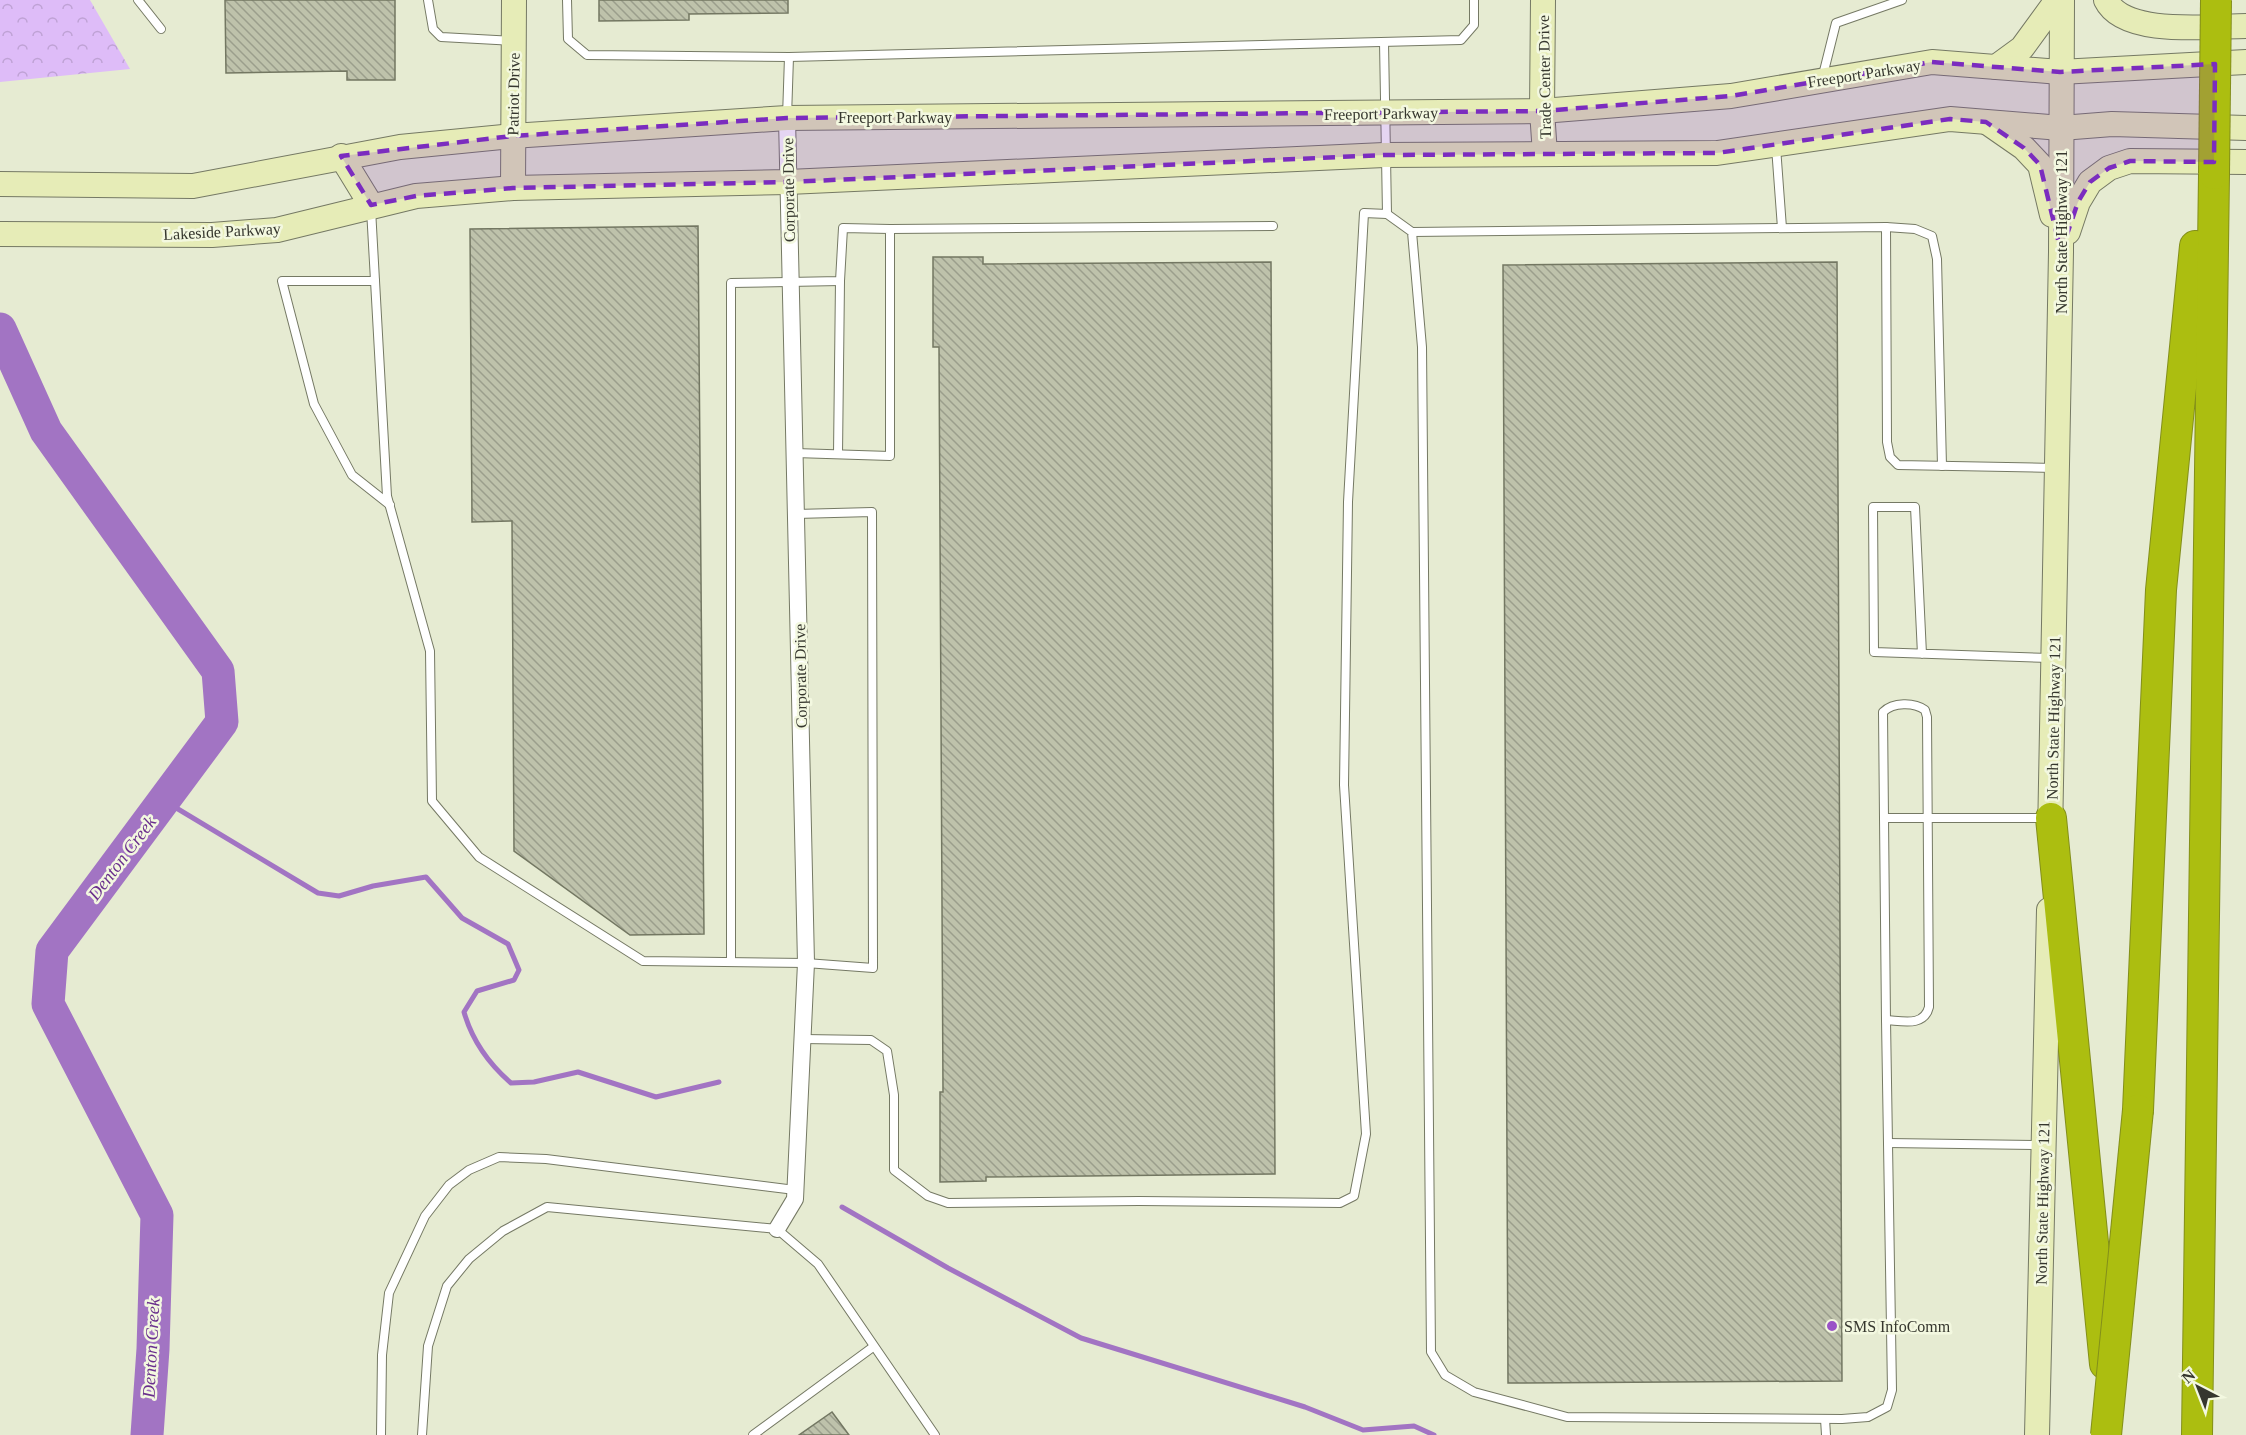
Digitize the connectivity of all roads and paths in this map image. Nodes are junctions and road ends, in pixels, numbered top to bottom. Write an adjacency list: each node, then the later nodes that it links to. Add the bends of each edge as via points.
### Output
1 (138, 0): 13 (lane)
2 (428, 0): 14 (lane, via 433,29 441,37)
3 (514, 0): 14 (main road, Patriot Drive)
4 (567, 0): 16 (lane, via 568,39 587,55)
5 (1474, 0): 15 (lane, via 1474,25 1461,40)
6 (1543, 0): 21 (main road, Trade Center Drive)
7 (1902, 0): 20 (lane, via 1836,23)
8 (2056, 0): 18 (main road, via 2022,48)
9 (2062, 0): 19 (main road, North State Highway 121)
10 (2106, 0): 12 (main road, via 2128,20 2148,25)
11 (2216, 0): 35 (highway, bridge)
12 (2246, 26)
13 (161, 29)
14 (513, 41): 27 (main road, Patriot Drive)
15 (1384, 42): 16 (lane); 22 (lane)
16 (789, 57): 23 (lane)
17 (2246, 62): 19 (main road, Freeport Parkway)
18 (1996, 67): 19 (main road, Freeport Parkway); 20 (main road, Freeport Parkway, via 1932,62)
19 (2060, 72): 25 (main road, North State Highway 121)
20 (1822, 80): 21 (main road, Freeport Parkway, via 1731,96)
21 (1542, 111): 22 (main road, Freeport Parkway); 29 (main road, Trade Center Drive)
22 (1384, 113): 23 (main road, Freeport Parkway); 30 (lane)
23 (787, 118): 27 (main road, Freeport Parkway); 33 (street, Corporate Drive)
24 (1986, 122): 25 (main road); 28 (main road, via 1950,119); 45 (main road, via 2024,147 2040,165)
25 (2061, 128): 26 (main road, via 2112,124); 45 (main road, North State Highway 121)
26 (2246, 128)
27 (512, 136): 31 (main road); 36 (main road, Patriot Drive)
28 (1776, 145): 29 (main road, via 1717,153); 41 (lane)
29 (1545, 154): 30 (main road)
30 (1384, 155): 33 (main road); 38 (lane)
31 (341, 156): 34 (main road, via 193,186); 37 (main road)
32 (2246, 162): 45 (main road, via 2130,161 2109,168 2090,182 2078,202)
33 (788, 182): 36 (main road); 48 (street, Corporate Drive)
34 (0, 184)
35 (2213, 187): 76 (highway, bridge, via 2197,222 2161,590 2138,1110); 78 (highway)
36 (513, 188): 37 (main road, Lakeside Parkway, via 416,196)
37 (370, 205): 44 (main road, Lakeside Parkway, via 277,230 212,235); 46 (lane)
38 (1387, 214): 43 (lane); 63 (lane, via 1364,213 1348,502 1344,785 1366,1134 1354,1196 1340,1203 948,1203 928,1196 894,1170 894,1095 887,1051 871,1040)
39 (1274, 226): 42 (lane)
40 (1886, 227): 41 (lane); 51 (lane, via 1915,229 1932,236 1937,259); 51 (lane, via 1890,457 1898,465)
41 (1782, 228): 43 (lane)
42 (890, 229): 47 (lane, via 843,228); 50 (lane, via 890,456)
43 (1412, 232): 69 (lane, via 1422,347 1431,1352 1445,1375 1474,1392 1567,1417)
44 (0, 234)
45 (2061, 252): 52 (main road, North State Highway 121)
46 (375, 281): 53 (lane); 53 (lane, via 282,280 314,404 352,475)
47 (840, 281): 48 (lane); 50 (lane)
48 (790, 283): 49 (street, Corporate Drive); 60 (lane, via 731,283)
49 (795, 453): 50 (lane); 54 (street, Corporate Drive)
50 (838, 454)
51 (1942, 466): 52 (lane)
52 (2057, 468): 56 (main road, North State Highway 121)
53 (390, 505): 60 (lane, via 430,651 432,801 479,857 643,961)
54 (796, 514): 61 (street, Corporate Drive); 61 (lane, via 872,512 873,968)
55 (1922, 654): 55 (lane, via 1874,652 1873,507 1915,507); 56 (lane)
56 (2054, 658): 59 (main road, North State Highway 121)
57 (1884, 818): 58 (lane); 58 (lane, via 1883,712 1897,705 1926,710); 62 (lane)
58 (1928, 818): 59 (lane); 62 (lane, via 1929,1007 1920,1022)
59 (2051, 818): 65 (main road, North State Highway 121); 77 (highway)
60 (731, 962): 61 (lane)
61 (806, 963): 63 (street, Corporate Drive)
62 (1886, 1020): 64 (lane)
63 (803, 1039): 66 (street, Corporate Drive)
64 (1888, 1143): 65 (lane); 69 (lane, via 1892,1390 1887,1407 1868,1417)
65 (2044, 1146): 75 (main road, North State Highway 121)
66 (795, 1190): 67 (street, Corporate Drive, via 795,1199); 70 (lane, via 534,1159 499,1157 470,1170 449,1185 425,1216 389,1293 382,1355)
67 (777, 1229): 68 (lane, via 818,1264); 71 (lane, via 547,1207 502,1231 469,1259 447,1286 428,1346)
68 (873, 1347): 72 (lane); 73 (lane)
69 (1825, 1419): 74 (lane)
70 (381, 1435)
71 (422, 1435)
72 (753, 1435)
73 (935, 1435)
74 (1826, 1435)
75 (2037, 1435)
76 (2106, 1435)
77 (2112, 1435)
78 (2197, 1435)

